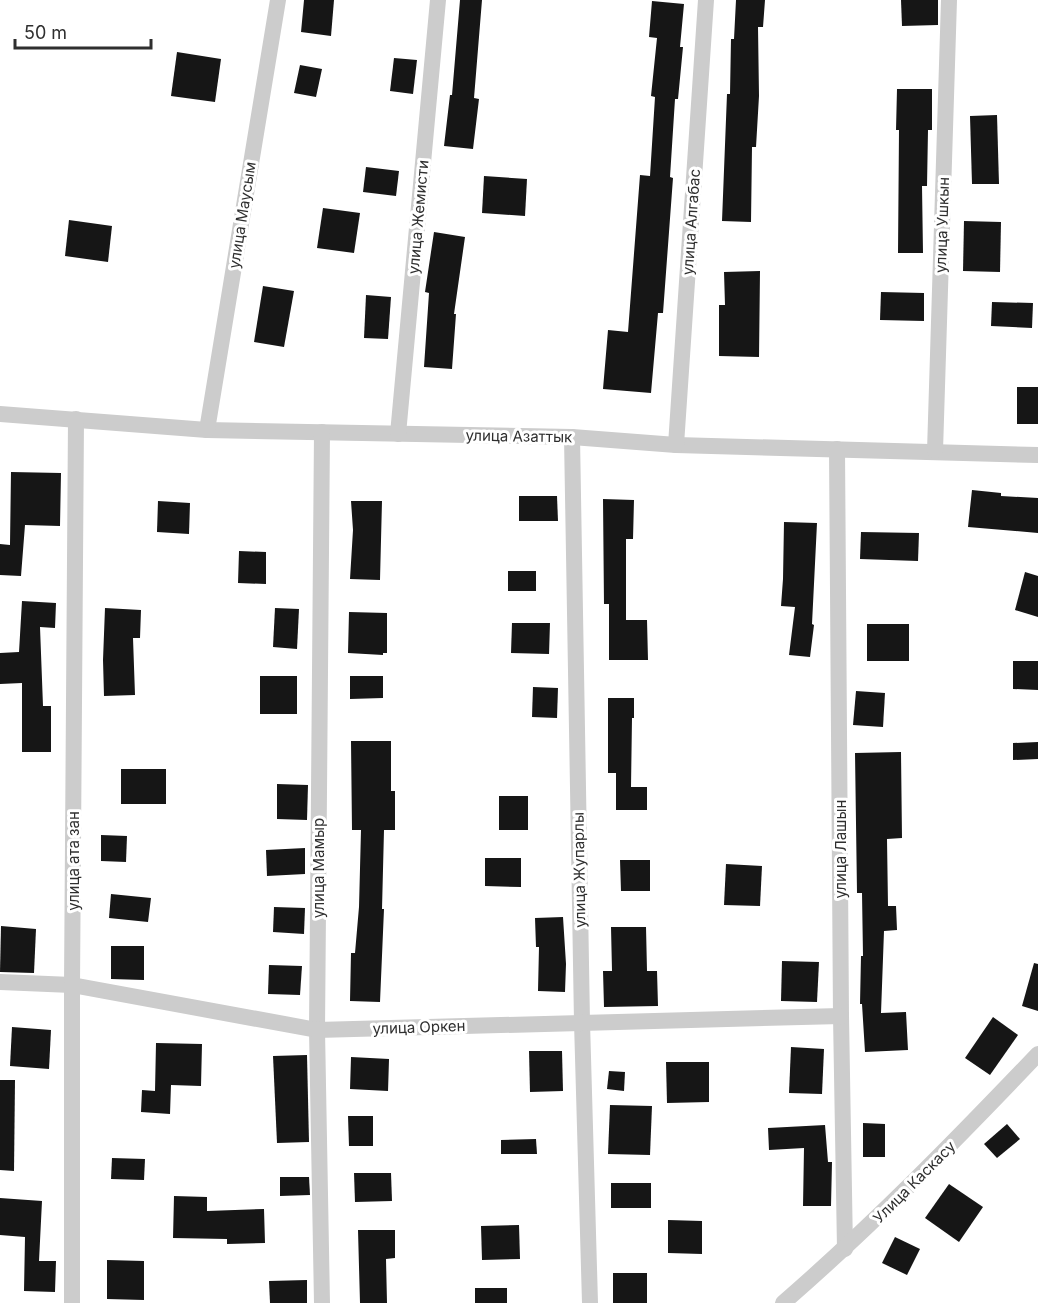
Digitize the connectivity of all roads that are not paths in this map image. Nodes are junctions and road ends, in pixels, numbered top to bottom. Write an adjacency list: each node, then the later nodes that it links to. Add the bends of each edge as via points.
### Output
1 (278, 0): 7 (street, улица Маусым)
2 (438, 0): 9 (street, улица Жемисти)
3 (706, 0): 11 (street, улица Алгабас)
4 (949, 0): 13 (street, улица Ушкын)
5 (0, 414): 6 (street, улица Азаттык)
6 (76, 419): 7 (street, улица Азаттык); 16 (street, улица ата зан)
7 (207, 430): 8 (street, улица Азаттык)
8 (322, 432): 9 (street, улица Азаттык); 19 (street, улица Мамыр)
9 (398, 434): 10 (street, улица Азаттык)
10 (572, 437): 11 (street, улица Азаттык); 18 (street, улица Жупарлы)
11 (676, 445): 12 (street, улица Азаттык)
12 (837, 449): 13 (street, улица Азаттык); 17 (street, улица Лашын)
13 (935, 451): 14 (street, улица Азаттык)
14 (1038, 454)
15 (0, 982): 16 (street, улица Оркен)
16 (72, 985): 19 (street, улица Оркен); 22 (street, улица ата зан)
17 (842, 1016): 18 (street, улица Оркен); 21 (street, улица Лашын)
18 (582, 1022): 19 (street, улица Оркен); 24 (street, улица Жупарлы)
19 (317, 1030): 23 (street, улица Мамыр)
20 (1038, 1054): 21 (street, Улица Каскасу)
21 (845, 1249): 25 (street, Улица Каскасу)
22 (72, 1303)
23 (322, 1303)
24 (591, 1303)
25 (783, 1303)

